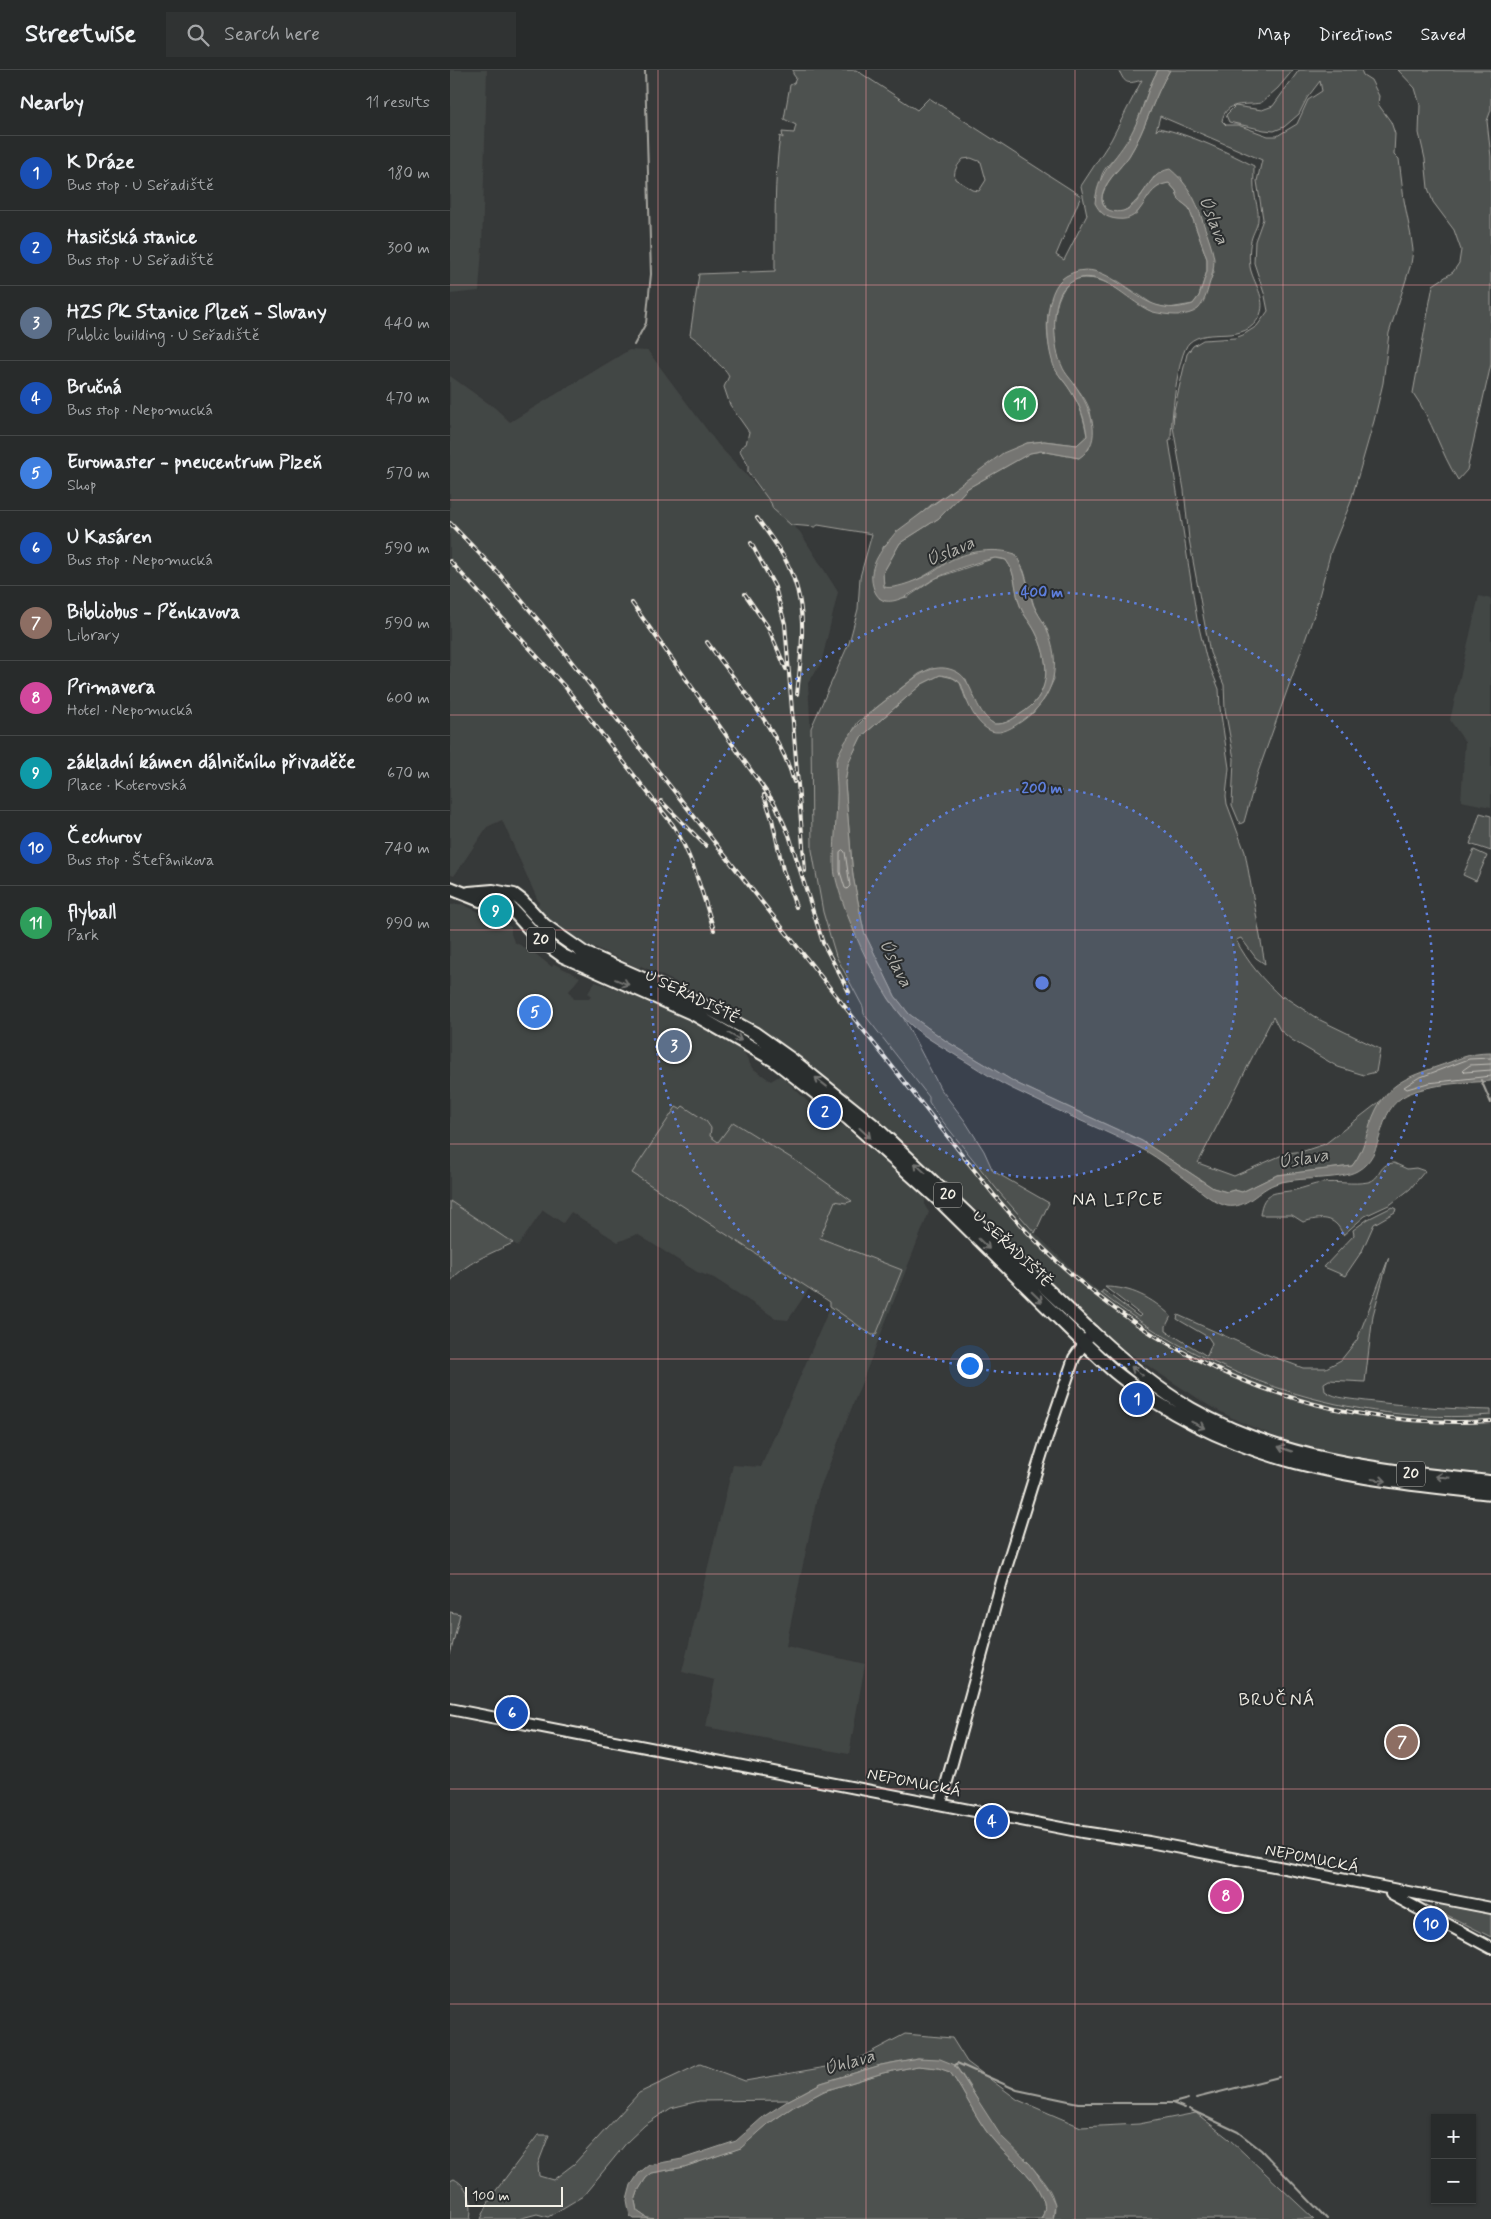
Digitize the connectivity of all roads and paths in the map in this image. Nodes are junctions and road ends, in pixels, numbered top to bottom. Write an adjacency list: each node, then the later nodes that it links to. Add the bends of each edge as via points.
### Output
1 (450, 888): 2 (main road, 20)
2 (464, 893): 3 (main road, U SEŘADIŠTĚ / 20, one-way to 2, via 897,1146 850,1105 754,1033 702,1005 584,953 544,925 514,895 501,891); 4 (main road, U SEŘADIŠTĚ / 20, one-way to 4, via 480,900 503,902 532,932 562,956 694,1014 774,1060 849,1119 929,1192)
3 (1092, 1332): 4 (street); 5 (main road, U SEŘADIŠTĚ / 20, one-way to 3, via 1228,1428 1191,1409 1136,1371)
4 (1084, 1343): 5 (main road, U SEŘADIŠTĚ / 20, one-way to 5, via 1120,1376 1190,1421 1259,1452); 9 (street, via 1075,1355 1002,1582)
5 (1332, 1467): 6 (main road, 20, one-way to 5); 7 (main road, 20, one-way to 7, via 1397,1482)
6 (1491, 1482)
7 (1491, 1493)
8 (450, 1709): 9 (street, NEPOMUCKÁ)
9 (941, 1803): 10 (street, NEPOMUCKÁ)
10 (1380, 1888): 11 (street, NEPOMUCKÁ); 12 (street)
11 (1491, 1908)
12 (1491, 1948)

